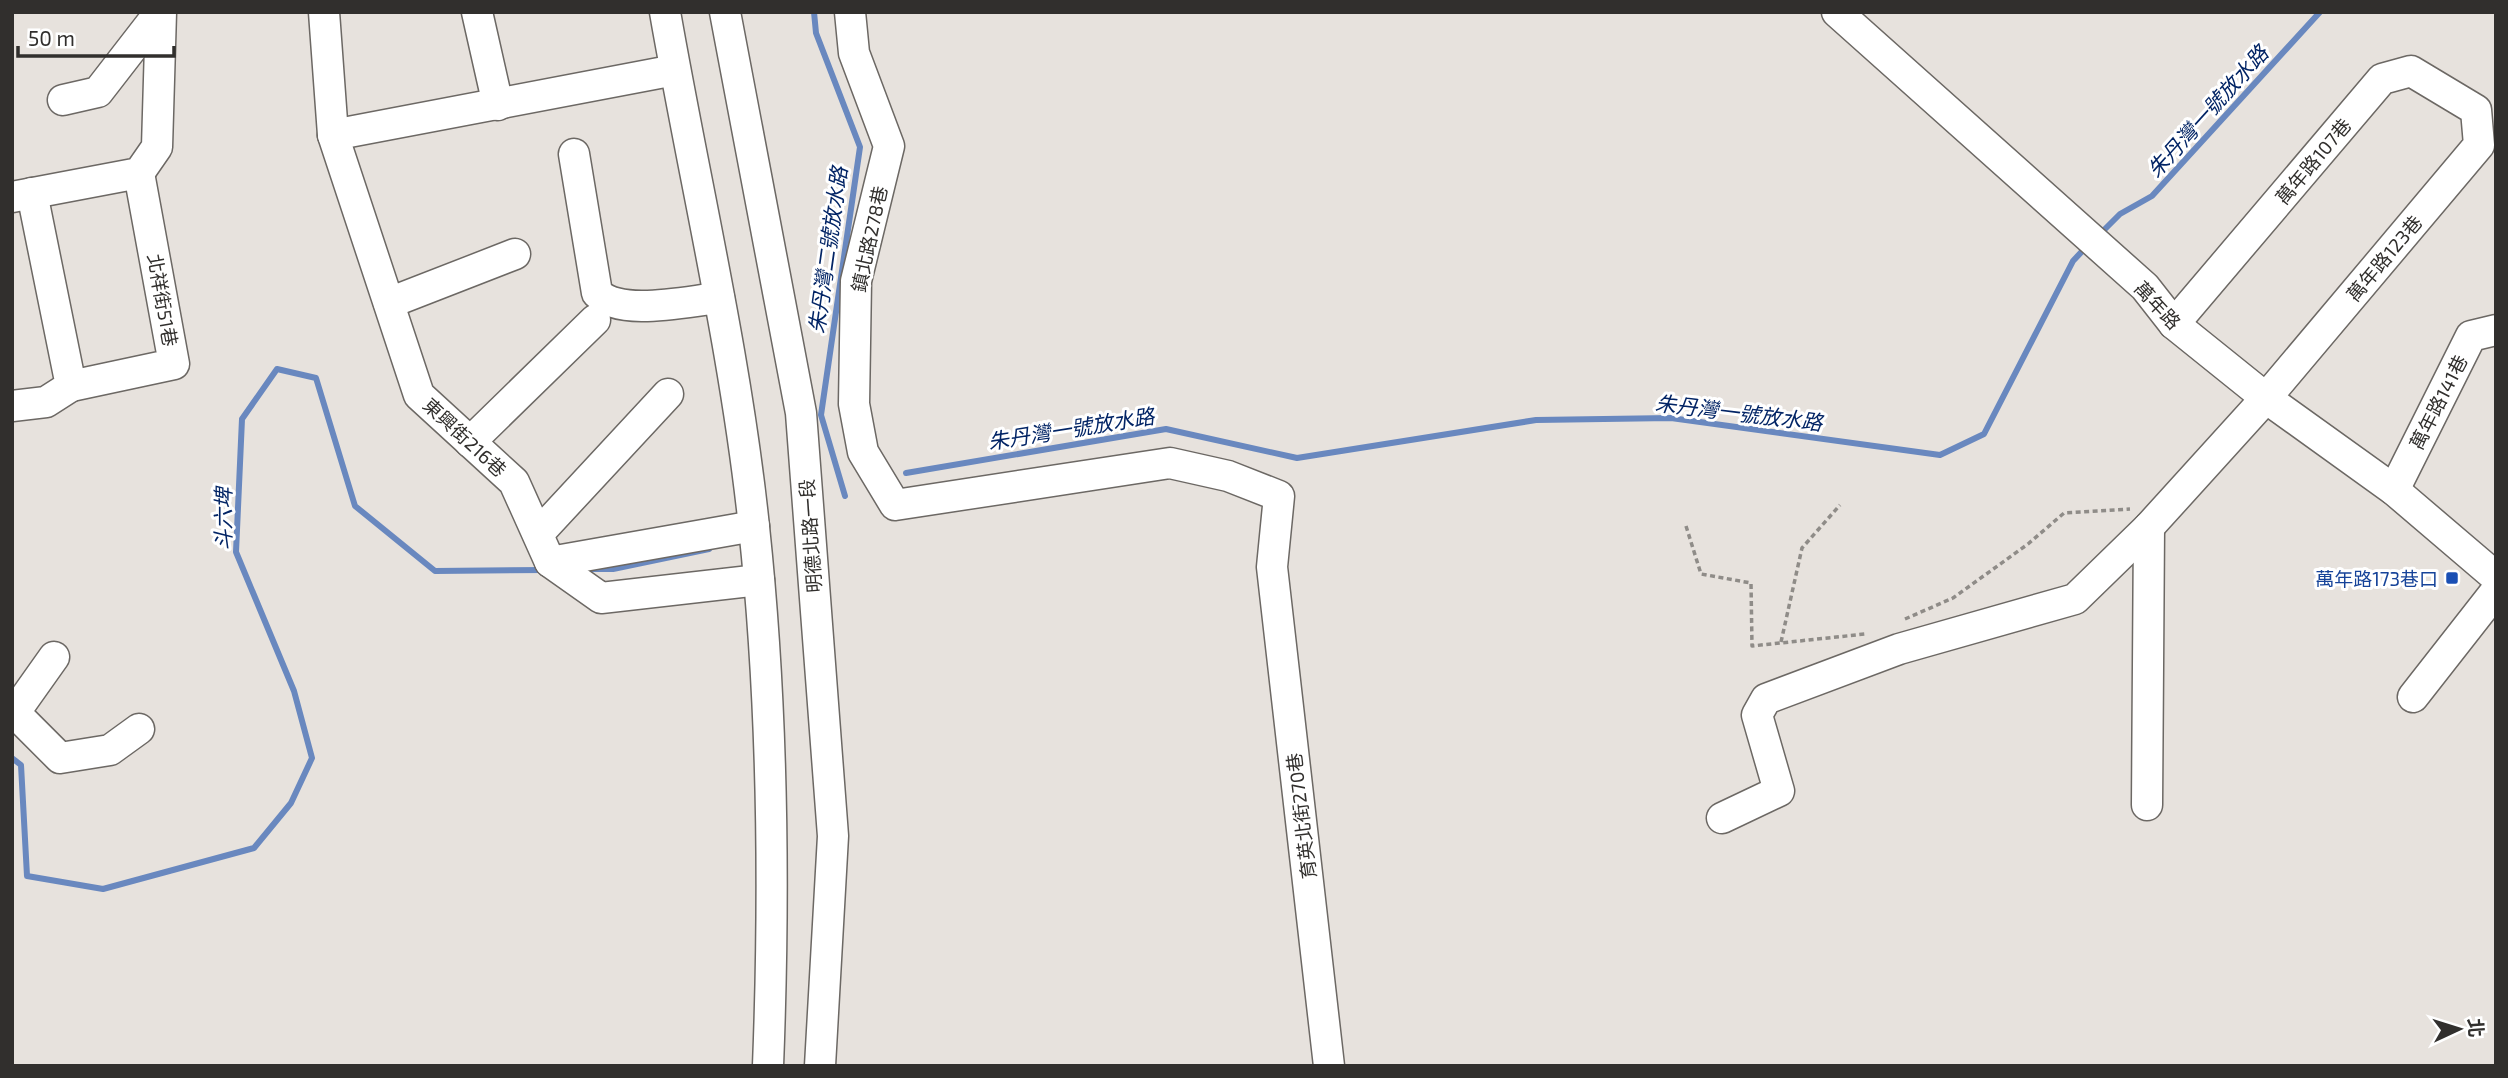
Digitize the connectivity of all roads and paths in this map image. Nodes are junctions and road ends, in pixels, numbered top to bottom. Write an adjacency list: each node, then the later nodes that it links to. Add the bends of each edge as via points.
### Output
1 (160, 12): 9 (street, via 98,92); 14 (street, via 157,147)
2 (324, 12): 12 (street, 東興街216巷)
3 (477, 12): 10 (street)
4 (665, 12): 8 (street)
5 (725, 12): 48 (street, 明德北路一段, via 801,413 833,836)
6 (850, 12): 28 (street, 鎮北路278巷, via 854,53 889,146 856,281 854,404 863,452)
7 (1838, 12): 20 (street, 萬年路, via 2145,287)
8 (675, 70): 10 (street); 17 (street)
9 (63, 100)
10 (498, 105): 12 (street)
11 (2476, 110): 20 (street, 萬年路107巷, via 2411,71 2382,79); 24 (street, 萬年路123巷, via 2479,145)
12 (333, 135): 18 (street, 東興街216巷)
13 (573, 154): 17 (street, via 597,293 606,302 622,307)
14 (139, 173): 15 (street); 22 (street, 北祥街51巷, via 174,364)
15 (22, 195): 22 (street)
16 (515, 254): 18 (street)
17 (719, 298): 30 (street)
18 (389, 303): 26 (street, 東興街216巷, via 419,395)
19 (595, 320): 26 (street)
20 (2174, 324): 24 (street, 萬年路)
21 (2496, 330): 27 (street, 萬年路141巷, via 2471,336)
22 (71, 386): 25 (street, 北祥街51巷, via 46,402)
23 (668, 394): 33 (street)
24 (2266, 398): 27 (street, 萬年路); 32 (street, 萬年路123巷)
25 (12, 406)
26 (470, 442): 33 (street, 東興街216巷, via 514,482)
27 (2394, 490): 35 (street, 萬年路)
28 (895, 505): 49 (street, 育英北街270巷, via 1170,463 1228,476 1279,496 1272,567)
29 (1840, 505): 40 (path, via 1802,548)
30 (754, 526): 34 (street); 36 (street)
31 (1686, 526): 40 (path, via 1701,574 1751,583 1752,646)
32 (2149, 527): 38 (path, via 2135,509 2064,513 1953,598); 45 (street); 46 (street, 萬年路123巷, via 2075,599 1899,649 1766,699 1757,715 1779,791)
33 (538, 534): 34 (street, 東興街216巷)
34 (550, 562): 36 (street, via 601,598)
35 (2496, 577)
36 (759, 580): 47 (street, via 772,968)
37 (2496, 591): 42 (street)
38 (1897, 623)
39 (1875, 633): 40 (path)
40 (1781, 642)
41 (54, 657): 43 (street)
42 (2413, 696)
43 (13, 711): 44 (street, via 60,758 110,750)
44 (139, 729)
45 (2147, 805)
46 (1721, 818)
47 (768, 1066)
48 (820, 1066)
49 (1329, 1066)

